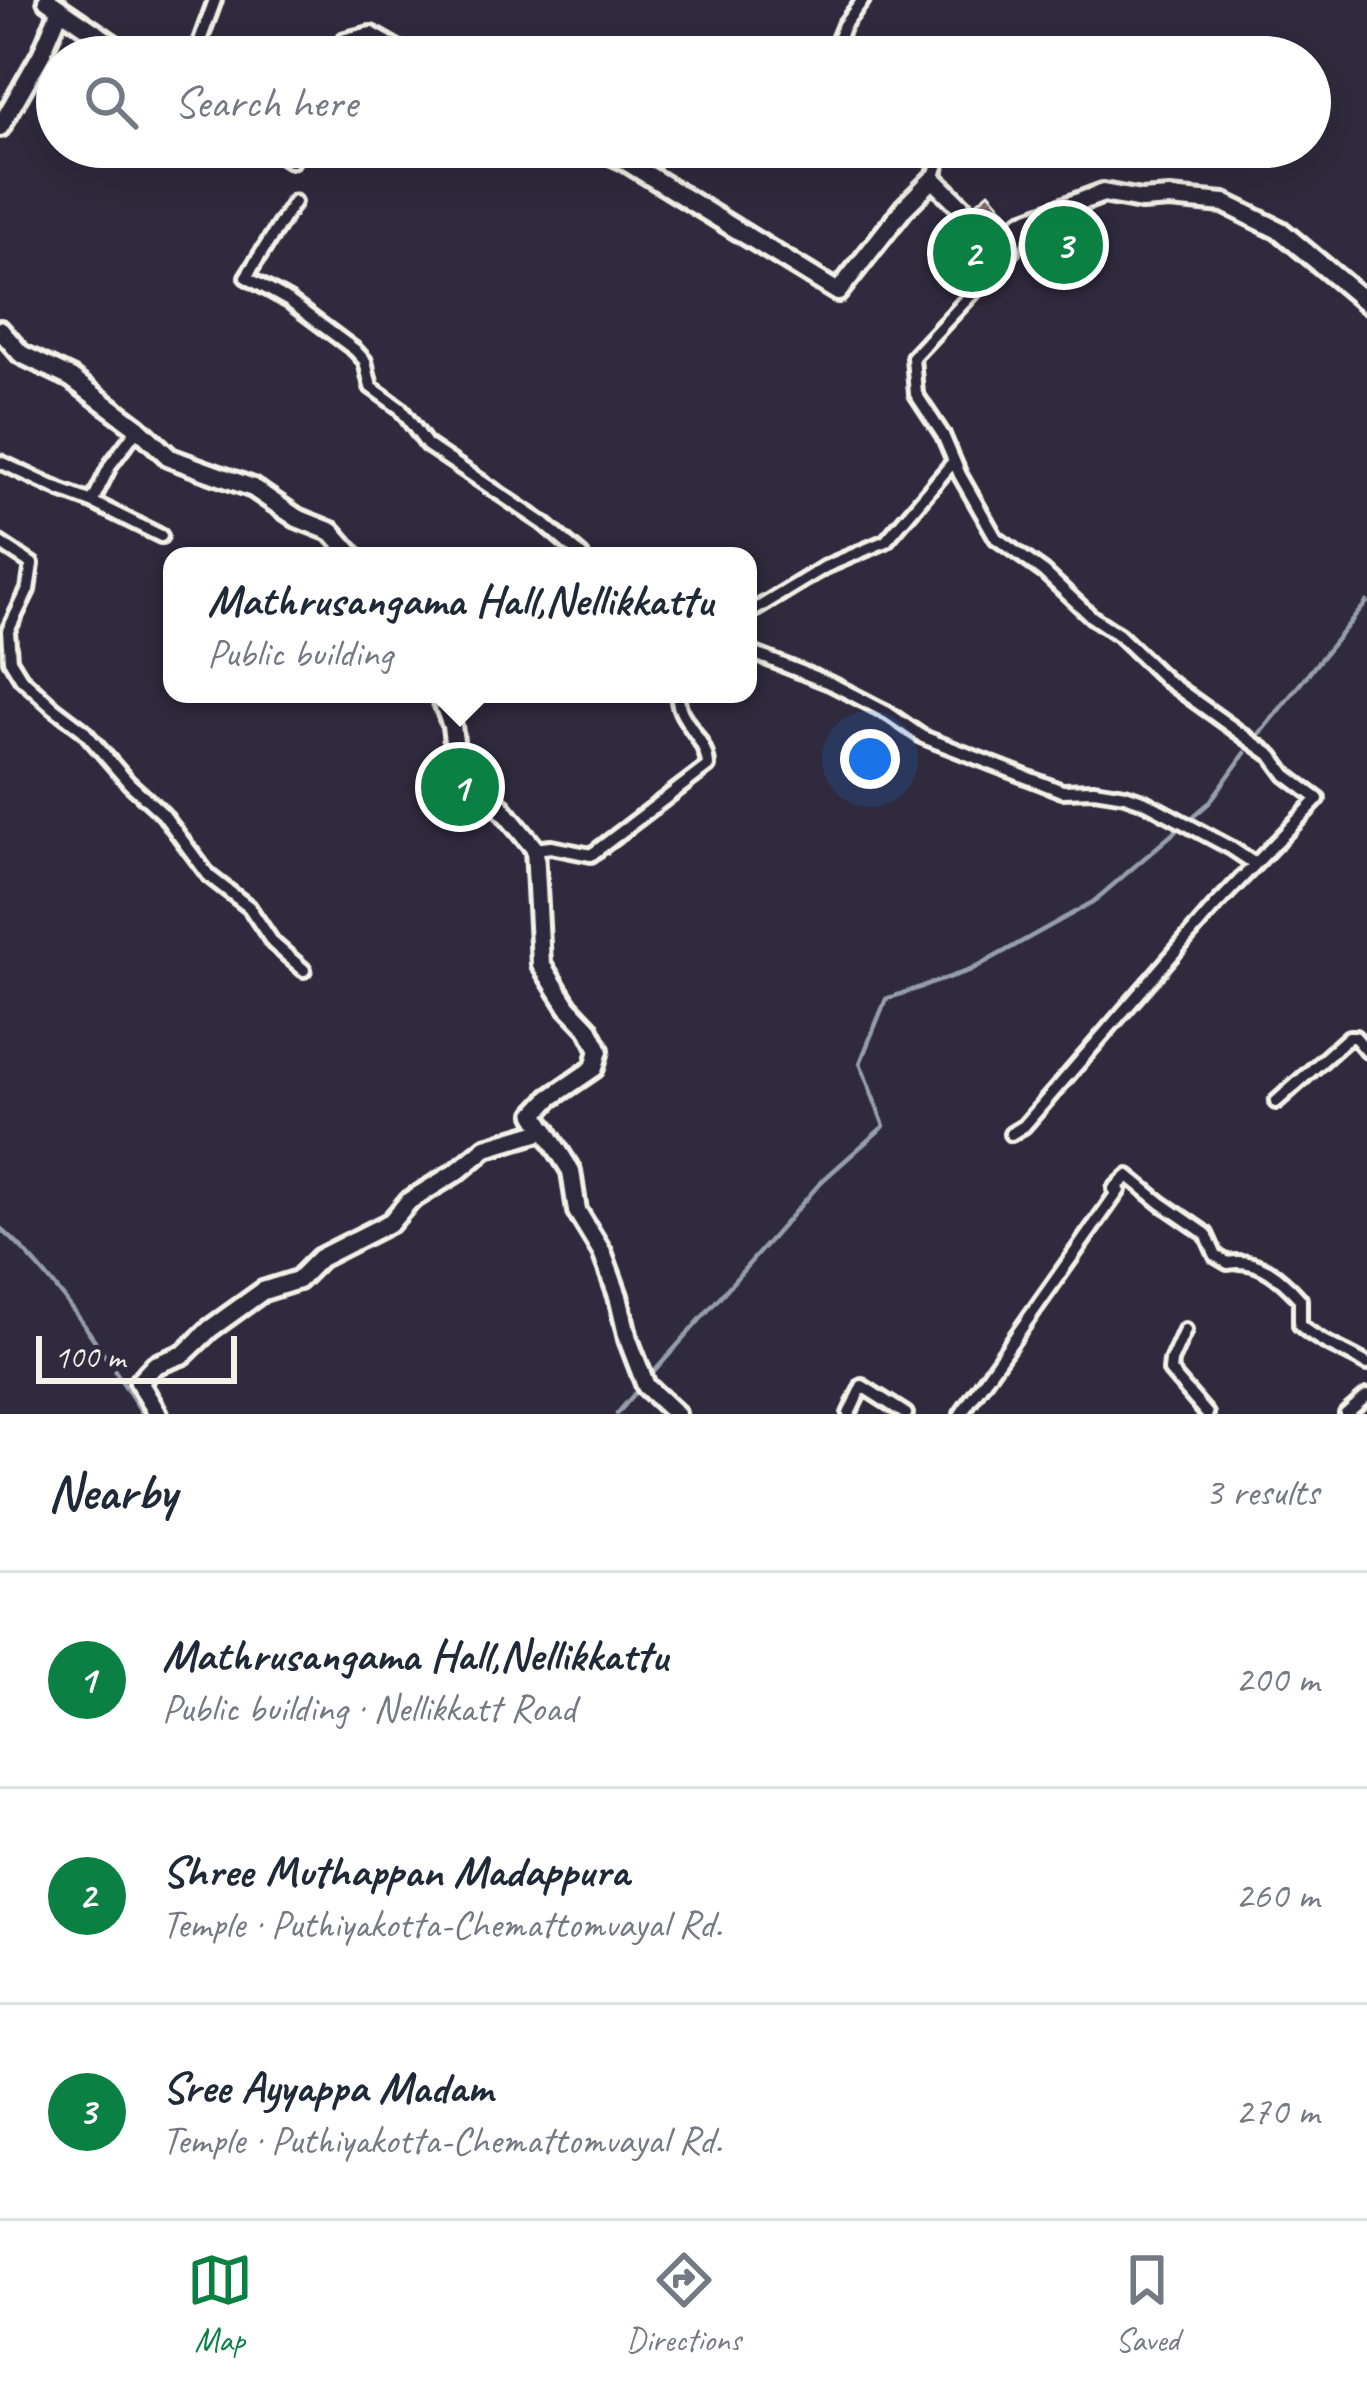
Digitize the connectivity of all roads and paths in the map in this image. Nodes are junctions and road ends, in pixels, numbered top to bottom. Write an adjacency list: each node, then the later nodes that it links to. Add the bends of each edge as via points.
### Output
1 (215, 0): 6 (street)
2 (863, 0): 7 (street)
3 (54, 5): 4 (street); 5 (street)
4 (43, 36)
5 (100, 36)
6 (202, 36)
7 (840, 36)
8 (36, 54): 9 (street)
9 (0, 127)
10 (637, 168): 12 (street, via 838,292)
11 (937, 168): 12 (street)
12 (933, 179): 14 (street, via 996,241)
13 (294, 202): 24 (street, via 246,277 355,350 370,388 400,408 427,445)
14 (1023, 223): 15 (street, via 1103,194 1224,203 1281,231); 18 (street, via 1012,251 913,357 916,394)
15 (1367, 303)
16 (0, 330): 17 (street, via 21,354)
17 (138, 428): 20 (street); 23 (street, via 170,458 253,488)
18 (954, 461): 25 (street, via 886,541 825,567); 30 (street, via 996,538 1318,800)
19 (0, 462): 20 (street)
20 (92, 502): 21 (street)
21 (160, 536)
22 (0, 543): 31 (street, via 32,564 8,631 21,678 83,730 163,814 208,876 249,907)
23 (345, 547)
24 (571, 547)
25 (757, 611)
26 (757, 655): 30 (street, via 832,684 923,737 1062,791 1145,802)
27 (443, 703): 29 (street, via 458,772 493,798)
28 (677, 703): 29 (street, via 700,736 708,766 591,855)
29 (535, 849): 34 (street, via 541,964 599,1050 594,1068 535,1114)
30 (1255, 864): 35 (street)
31 (304, 970)
32 (1367, 1051): 33 (street, via 1349,1037)
33 (1276, 1102)
34 (546, 1130): 39 (street, via 486,1148 391,1222 320,1258 298,1280 263,1291 184,1354 155,1365 139,1382); 40 (street, via 571,1171 578,1211 602,1252 646,1386)
35 (1011, 1134)
36 (1185, 1330): 44 (street, via 1170,1371)
37 (1367, 1364): 43 (street, via 1300,1325 1300,1299 1282,1280 1216,1256 1206,1234 1128,1176)
38 (1367, 1396): 45 (street)
39 (158, 1414)
40 (676, 1414)
41 (849, 1414): 42 (street, via 862,1386)
42 (906, 1414)
43 (961, 1414)
44 (1207, 1414)
45 (1346, 1414)

